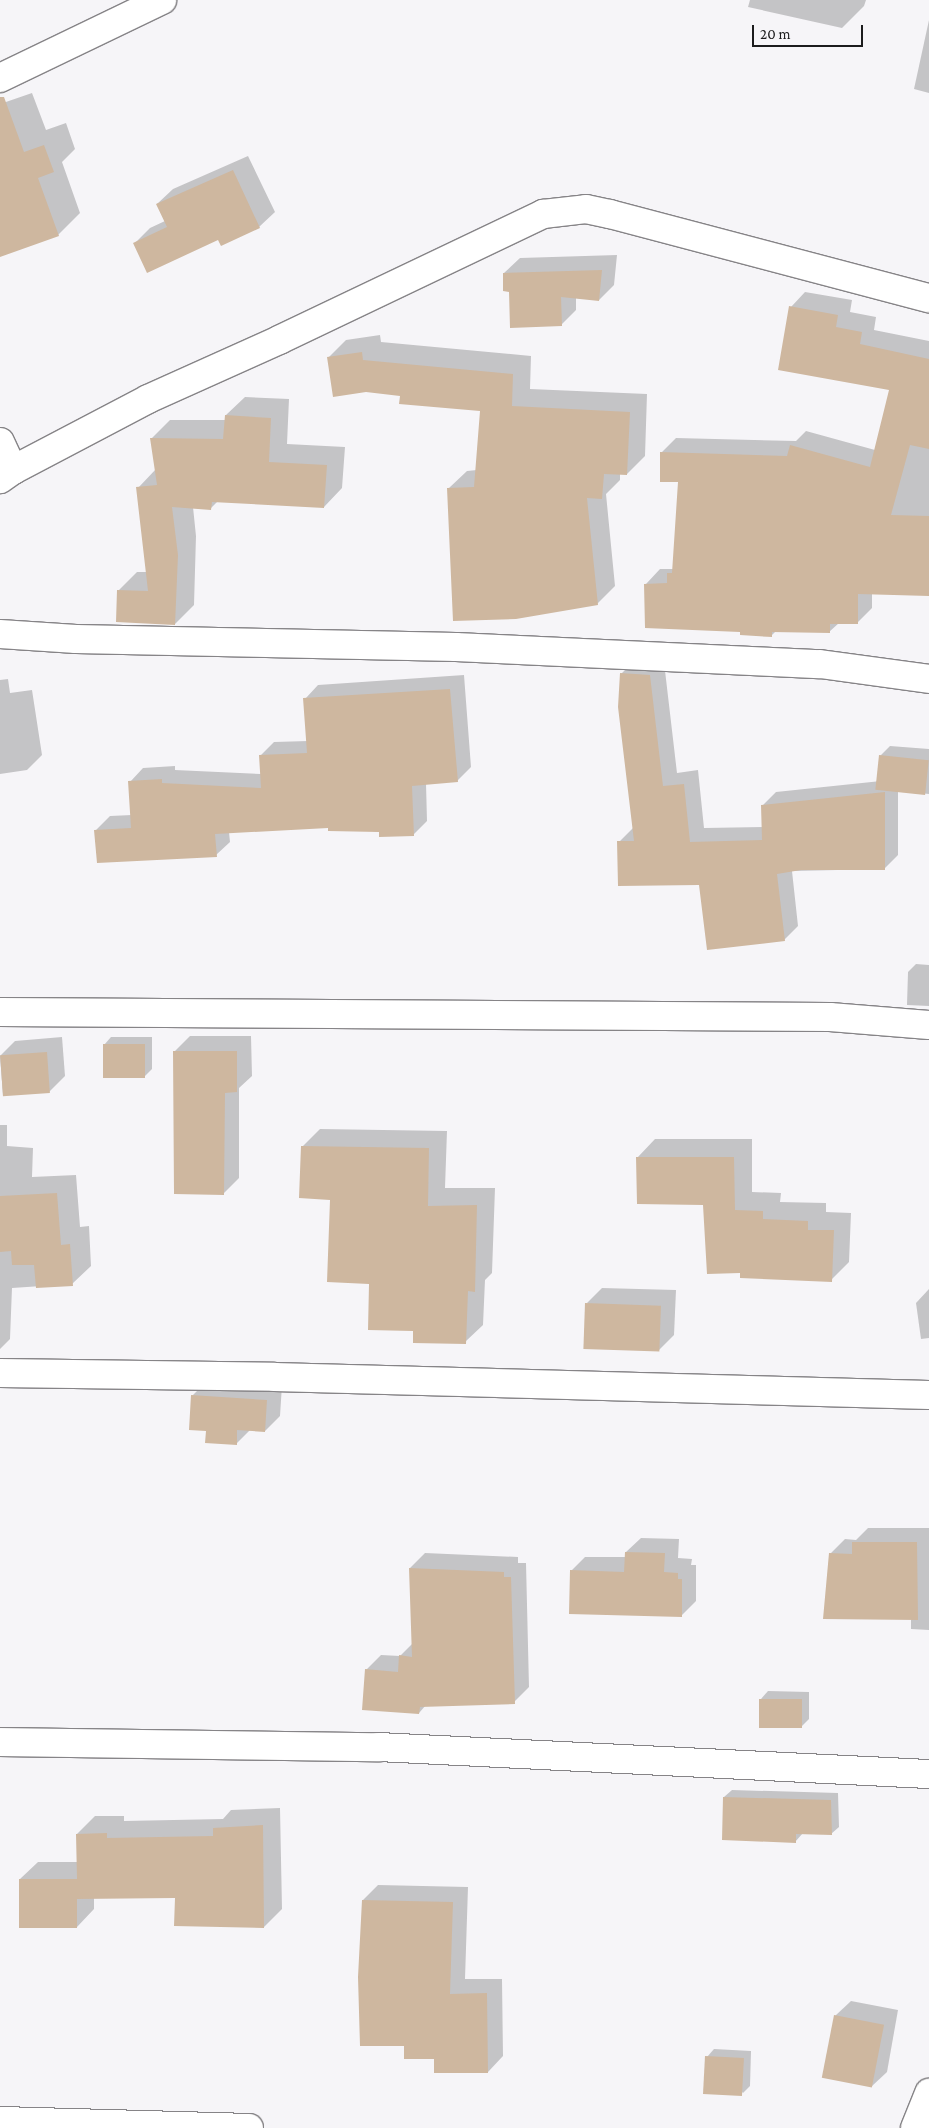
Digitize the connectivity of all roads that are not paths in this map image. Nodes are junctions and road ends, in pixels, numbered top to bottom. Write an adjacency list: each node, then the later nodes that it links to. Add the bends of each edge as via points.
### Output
1 (162, 0): 2 (street)
2 (0, 78)
3 (929, 298): 5 (street, via 610,214 586,209 543,214 148,399)
4 (0, 442): 5 (street)
5 (6, 475)
6 (0, 634): 7 (street, via 76,639 456,647 810,664)
7 (929, 679)
8 (0, 1012): 9 (street, via 830,1017)
9 (929, 1026)
10 (0, 1373): 11 (street)
11 (929, 1395)
12 (0, 1742): 13 (street, via 378,1748)
13 (929, 1774)
14 (929, 2093): 17 (street)
15 (0, 2121): 16 (street)
16 (248, 2128)
17 (915, 2128)

